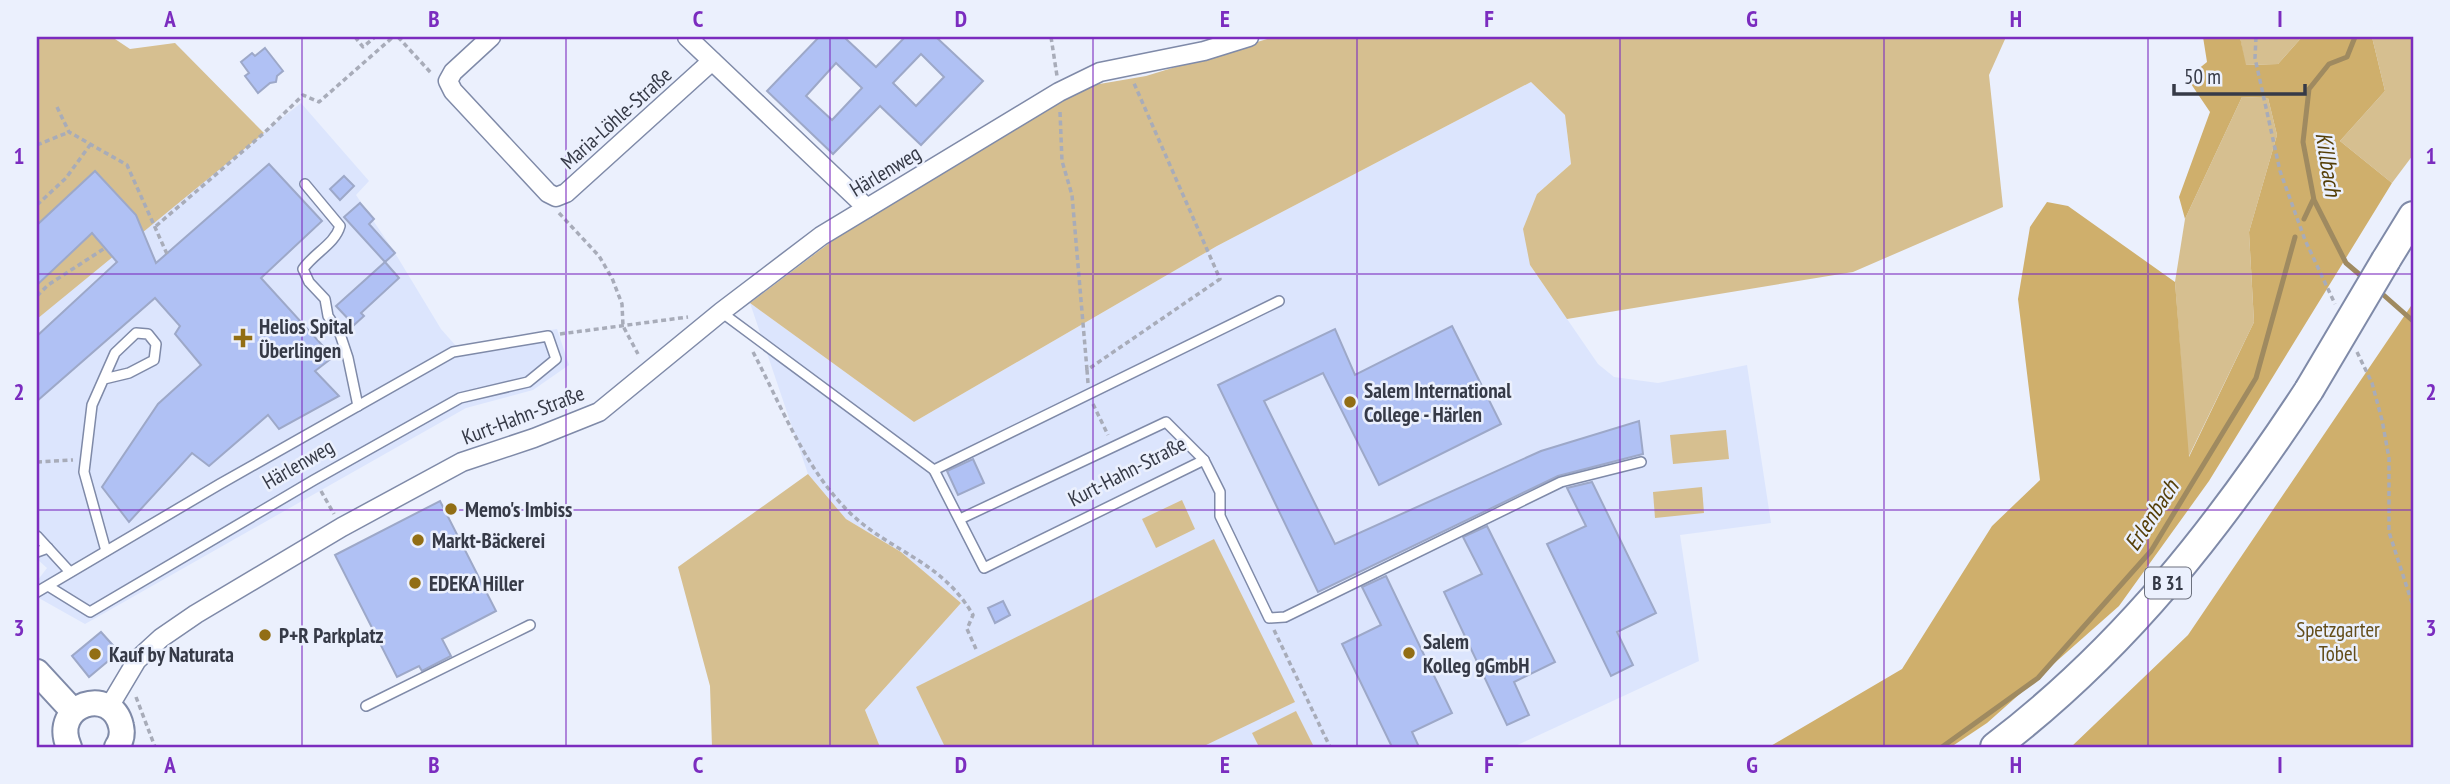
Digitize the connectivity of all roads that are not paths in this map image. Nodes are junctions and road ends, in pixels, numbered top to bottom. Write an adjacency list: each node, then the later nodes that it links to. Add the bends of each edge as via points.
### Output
1 (491, 37): 4 (street, Maria-Löhle-Straße, via 448,81 556,197 576,185)
2 (687, 37): 4 (street)
3 (1249, 37): 6 (street, Härlenweg, via 1100,72)
4 (712, 61): 6 (street)
5 (305, 184): 11 (lane, via 340,226 337,235 303,269 325,299 328,316 340,334)
6 (867, 208): 9 (street, Härlenweg, via 821,236)
7 (2413, 216): 30 (main road, B 31, bridge, via 2309,390 2214,527 2105,653)
8 (1279, 301): 14 (lane)
9 (721, 312): 14 (lane, Kurt-Hahn-Straße); 26 (street, Kurt-Hahn-Straße, via 599,412 462,462 235,590 161,638 137,660)
10 (104, 379): 10 (lane, via 115,353 136,333 148,334 156,344 154,360); 18 (lane, via 92,405 84,472)
11 (358, 406): 18 (lane, Härlenweg); 21 (lane, Härlenweg, via 453,352 548,336 556,359 528,382 460,398 90,612)
12 (1204, 460): 13 (lane, via 1220,492 1220,516 1269,618 1285,617 1561,482); 15 (lane, Kurt-Hahn-Straße, via 1166,422); 15 (lane, Kurt-Hahn-Straße, via 984,568)
13 (1641, 462)
14 (934, 470): 15 (lane, Kurt-Hahn-Straße)
15 (960, 519)
16 (37, 536): 17 (lane)
17 (48, 548): 19 (lane); 20 (lane)
18 (106, 551): 20 (lane, Härlenweg)
19 (37, 552)
20 (70, 572): 21 (lane, Härlenweg)
21 (48, 586): 22 (lane, Härlenweg)
22 (37, 592)
23 (530, 625): 25 (lane)
24 (37, 672): 27 (street)
25 (366, 706)
26 (110, 707): 27 (street, via 94,703); 29 (street, via 122,731)
27 (73, 711): 28 (street, via 64,727)
28 (69, 747)
29 (117, 747)
30 (1995, 747)

